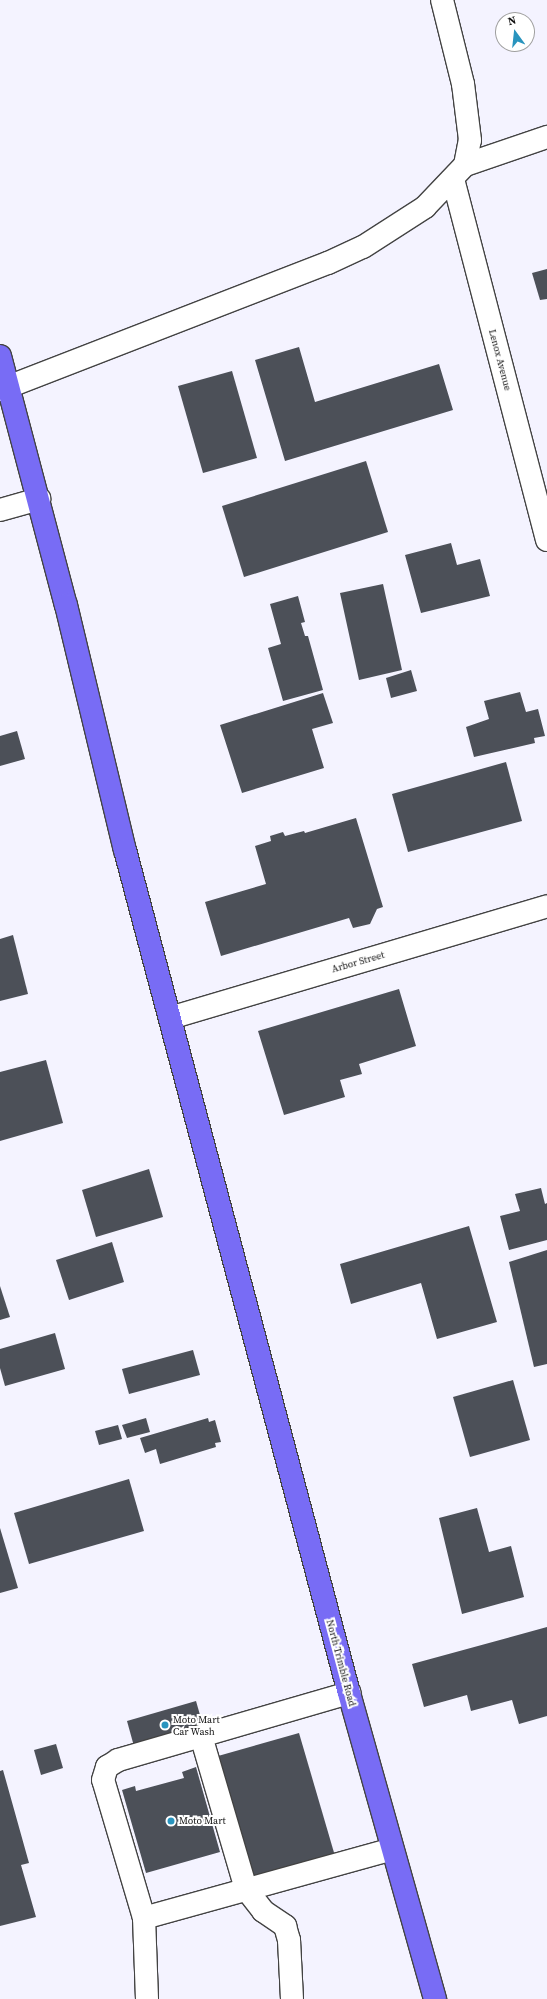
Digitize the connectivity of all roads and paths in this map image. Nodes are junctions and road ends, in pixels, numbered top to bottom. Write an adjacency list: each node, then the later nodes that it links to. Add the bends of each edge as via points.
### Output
1 (442, 0): 3 (street, via 463,84 468,116 470,140)
2 (547, 136): 3 (street)
3 (459, 172): 5 (street, via 425,207 398,226 328,263); 8 (street, Lenox Avenue)
4 (0, 356): 5 (main road, North Trimble Road)
5 (4, 389): 6 (main road, North Trimble Road)
6 (39, 499): 7 (street); 10 (main road, North Trimble Road, via 125,850)
7 (0, 510)
8 (547, 540)
9 (547, 906): 10 (street, Arbor Street)
10 (170, 1018): 11 (main road, North Trimble Road)
11 (349, 1693): 12 (street); 13 (main road, North Trimble Road)
12 (201, 1736): 14 (street); 15 (street, via 118,1760 108,1767 103,1780)
13 (392, 1849): 14 (street); 18 (main road, North Trimble Road)
14 (246, 1890): 15 (street); 17 (street, via 263,1911 285,1926 289,1940)
15 (144, 1918): 16 (street)
16 (147, 1999)
17 (292, 1999)
18 (435, 1999)

